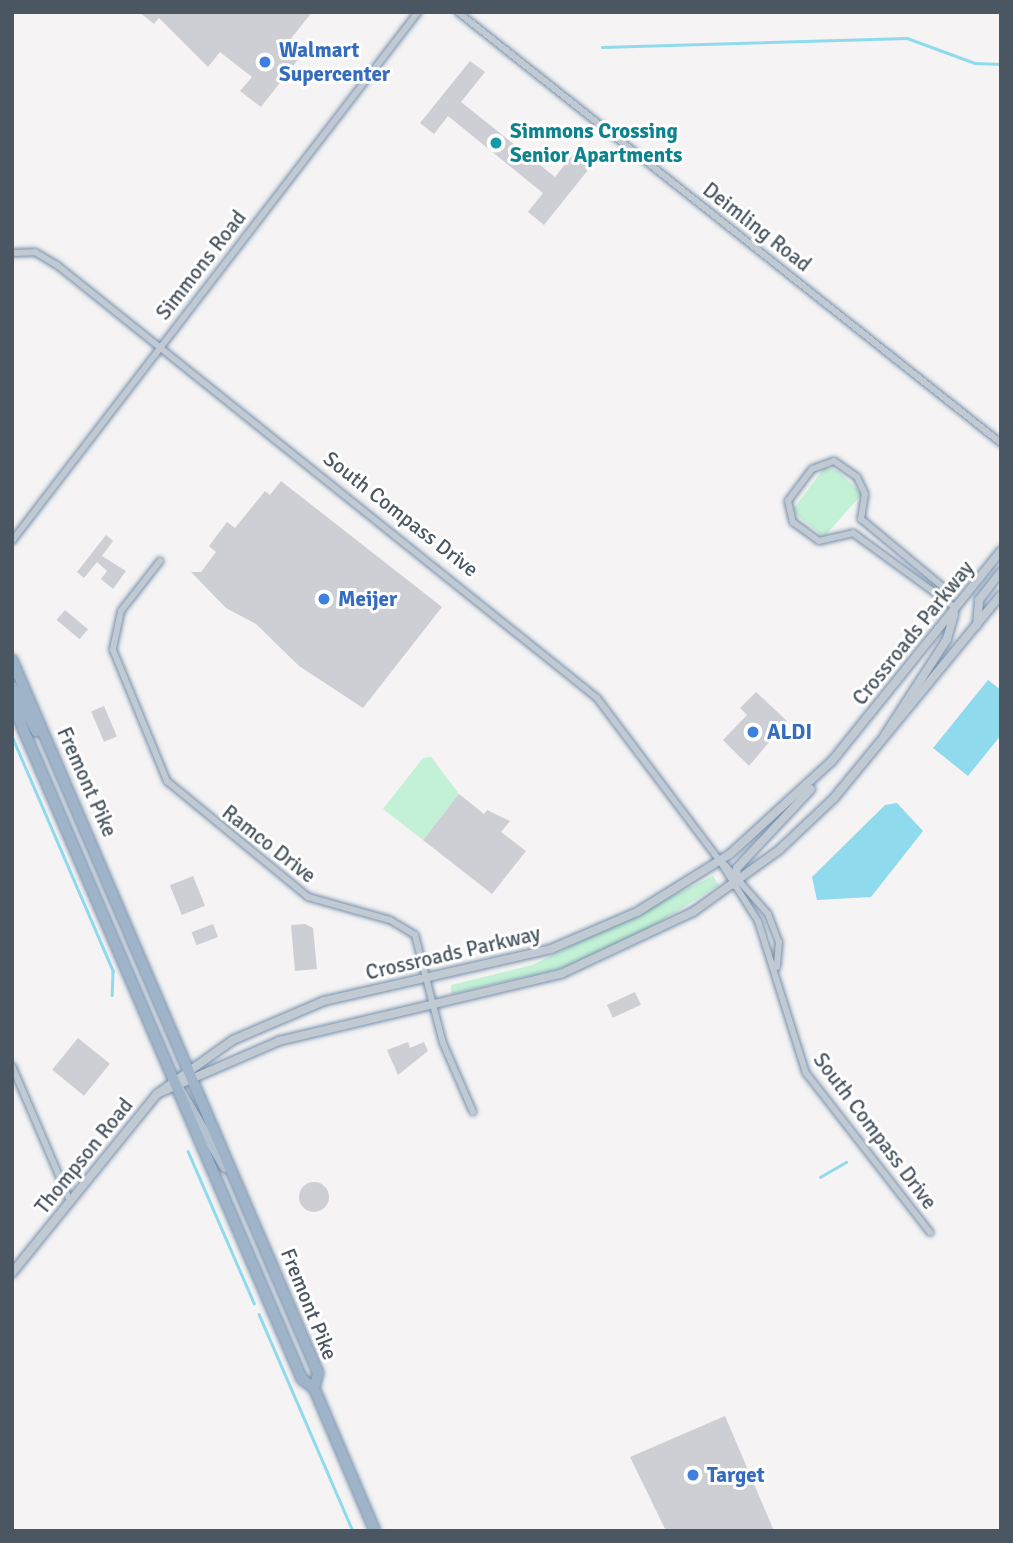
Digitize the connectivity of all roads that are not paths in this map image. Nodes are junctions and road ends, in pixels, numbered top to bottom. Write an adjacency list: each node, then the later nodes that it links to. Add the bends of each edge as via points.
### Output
1 (418, 12): 4 (street, Simmons Road)
2 (458, 12): 5 (street, Deimling Road)
3 (12, 253): 4 (street, South Compass Drive, via 46,257)
4 (159, 346): 6 (street, Simmons Road); 22 (street, South Compass Drive, via 575,678 615,719)
5 (1001, 443)
6 (12, 541)
7 (1001, 551): 14 (street, Crossroads Parkway)
8 (160, 561): 26 (street, Ramco Drive, via 121,611 113,650 167,782 308,897 408,929 421,942)
9 (920, 568): 11 (street); 11 (street, via 865,523 864,488 839,463 819,463 790,497 790,519 814,539 853,533); 13 (street, via 943,587)
10 (1001, 572): 15 (street, via 979,600)
11 (912, 579): 13 (street)
12 (1001, 594): 15 (street, Crossroads Parkway)
13 (947, 601): 14 (street)
14 (956, 608): 19 (street, via 947,639); 20 (street, Crossroads Parkway)
15 (976, 625): 19 (street, Crossroads Parkway)
16 (12, 660): 21 (highway, Fremont Pike)
17 (12, 686): 21 (highway)
18 (12, 703): 31 (highway, Fremont Pike)
19 (883, 741): 23 (street, Crossroads Parkway, via 810,823)
20 (832, 761): 22 (street, Crossroads Parkway); 23 (street)
21 (61, 772): 29 (highway, Fremont Pike)
22 (720, 861): 23 (street, South Compass Drive); 24 (street, South Compass Drive); 26 (street, Crossroads Parkway, via 584,937)
23 (739, 876): 24 (street, Crossroads Parkway); 25 (street, South Compass Drive, via 774,928 782,961)
24 (734, 885): 25 (street, South Compass Drive); 27 (street, Crossroads Parkway, via 599,959)
25 (777, 967): 34 (street, South Compass Drive, via 796,1056)
26 (430, 980): 27 (street, Ramco Drive); 29 (street, Crossroads Parkway, via 299,1009)
27 (435, 1006): 30 (street, Crossroads Parkway, via 279,1041); 32 (street, Ramco Drive)
28 (12, 1066): 33 (street)
29 (190, 1067): 30 (highway, Fremont Pike); 31 (street, Thompson Road)
30 (196, 1079): 31 (street, Thompson Road); 35 (highway, Fremont Pike)
31 (178, 1084): 33 (street, Thompson Road, via 156,1094); 35 (main road); 37 (highway, Fremont Pike, via 302,1379)
32 (472, 1112)
33 (70, 1200): 36 (street, Thompson Road)
34 (930, 1232)
35 (266, 1247): 37 (highway, Fremont Pike, via 318,1373)
36 (12, 1273)
37 (314, 1388): 38 (highway)
38 (375, 1531)

